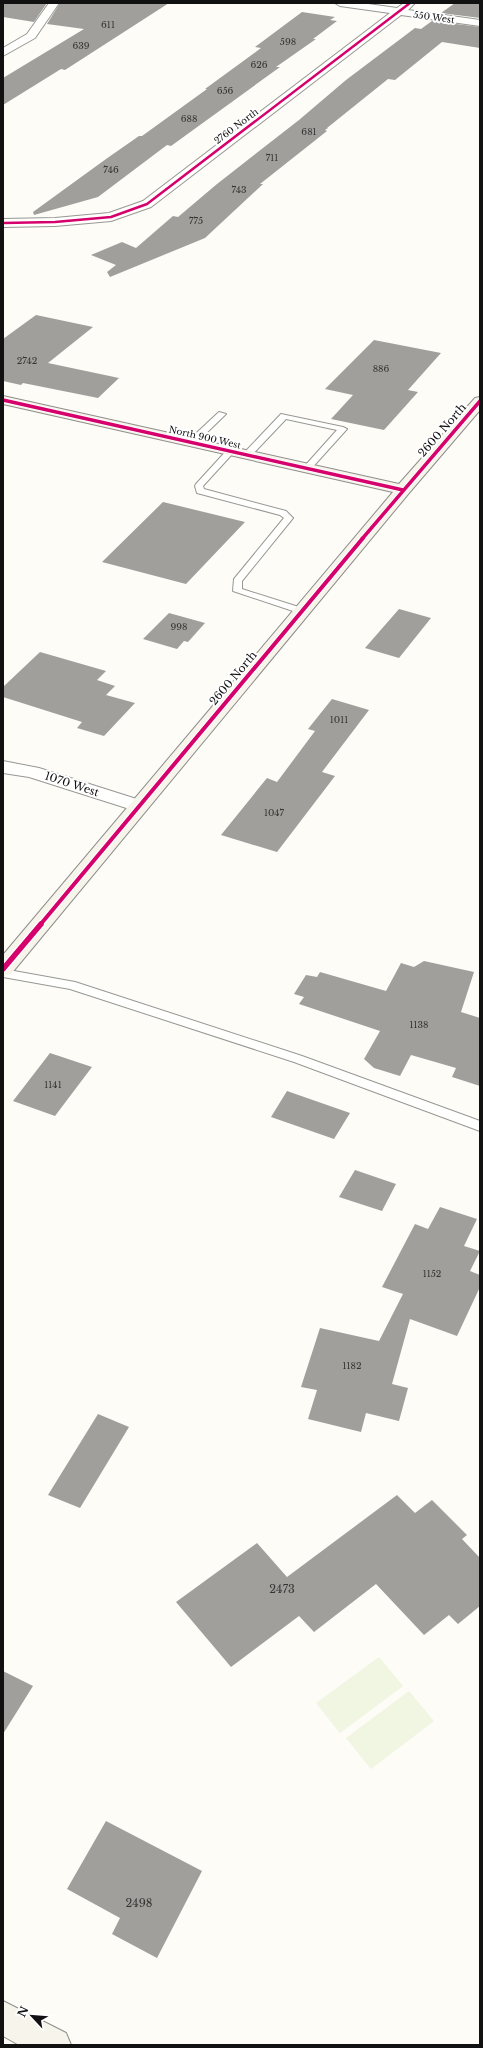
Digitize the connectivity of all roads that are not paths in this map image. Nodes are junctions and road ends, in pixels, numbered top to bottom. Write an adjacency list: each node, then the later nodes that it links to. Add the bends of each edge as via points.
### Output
1 (54, 3): 6 (street, via 31,36)
2 (340, 3): 4 (street, 550 West)
3 (410, 3): 4 (street, 2760 North)
4 (399, 12): 5 (street, 550 West); 8 (street, 2760 North, via 148,204 111,217)
5 (480, 24)
6 (8, 45): 7 (street)
7 (3, 53)
8 (3, 223)
9 (3, 400): 12 (street, North 900 West)
10 (479, 402): 16 (street, 2600 North)
11 (222, 414): 12 (lane)
12 (192, 442): 13 (street, North 900 West)
13 (231, 451): 14 (street, North 900 West); 17 (lane, via 199,486 200,491 284,513 289,518 237,581 238,591)
14 (247, 455): 15 (street, North 900 West); 15 (lane, via 284,416 343,429)
15 (307, 468): 16 (street, North 900 West)
16 (403, 490): 17 (street, 2600 North)
17 (302, 611): 19 (street, 2600 North)
18 (3, 767): 19 (street, 1070 West, via 32,772)
19 (139, 806): 20 (street, 2600 North)
20 (3, 969)
21 (3, 973): 22 (lane, via 78,988 298,1059)
22 (480, 1126)
23 (3, 2018): 24 (street)
24 (54, 2045)

